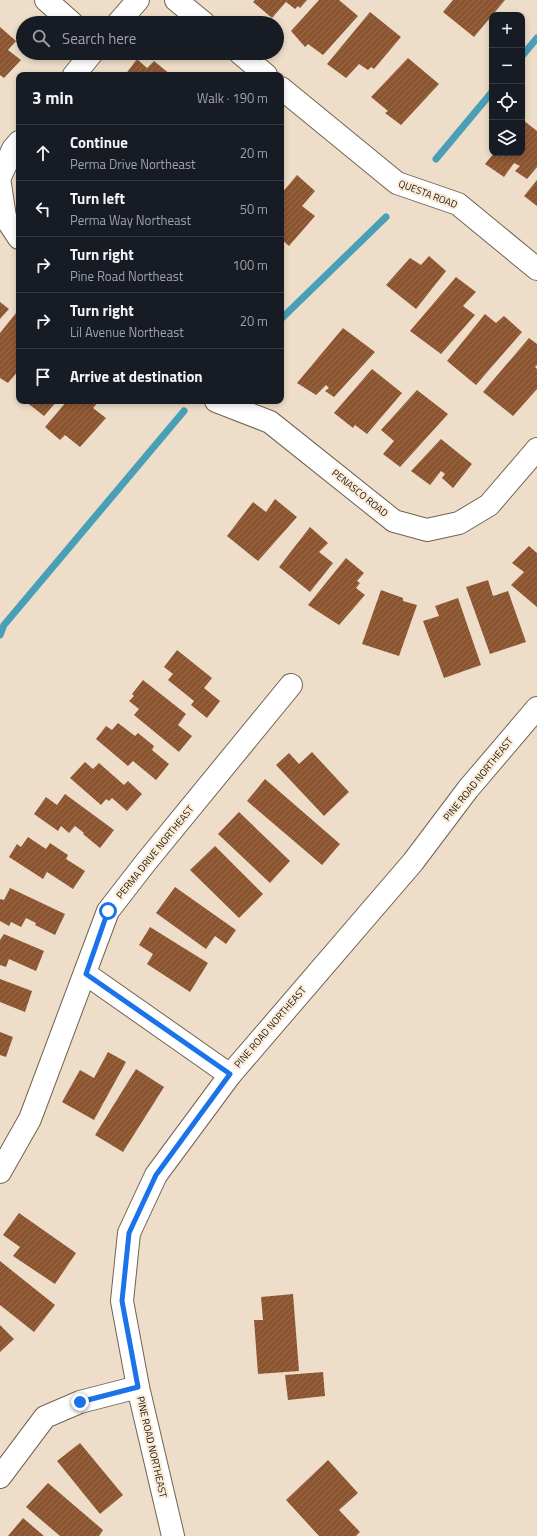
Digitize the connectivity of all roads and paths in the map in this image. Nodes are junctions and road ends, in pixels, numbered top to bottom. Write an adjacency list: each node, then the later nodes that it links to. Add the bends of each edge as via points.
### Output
1 (46, 0): 4 (street)
2 (138, 0): 5 (street)
3 (176, 0): 6 (street)
4 (64, 16)
5 (124, 16)
6 (195, 16)
7 (86, 60): 9 (street)
8 (248, 60): 10 (street)
9 (76, 72)
10 (262, 72)
11 (284, 90): 16 (street, QUESTA ROAD, via 397,183 458,204)
12 (16, 146): 13 (street)
13 (0, 177)
14 (0, 184): 15 (street, via 5,217)
15 (16, 234)
16 (537, 269)
17 (224, 404): 18 (street, PENASCO ROAD, via 270,422 394,521 428,530 459,523 490,505)
18 (537, 449)
19 (291, 685): 21 (street, PERMA DRIVE NORTHEAST, via 108,911)
20 (537, 708): 22 (street, PINE ROAD NORTHEAST, via 468,789 413,862)
21 (86, 974): 22 (street); 23 (street, PERMA DRIVE NORTHEAST, via 30,1119)
22 (230, 1074): 24 (street, PINE ROAD NORTHEAST, via 156,1175 129,1233 122,1301)
23 (0, 1172)
24 (138, 1387): 25 (street, via 80,1402 45,1417); 26 (street, PINE ROAD NORTHEAST)
25 (0, 1477)
26 (173, 1536)

